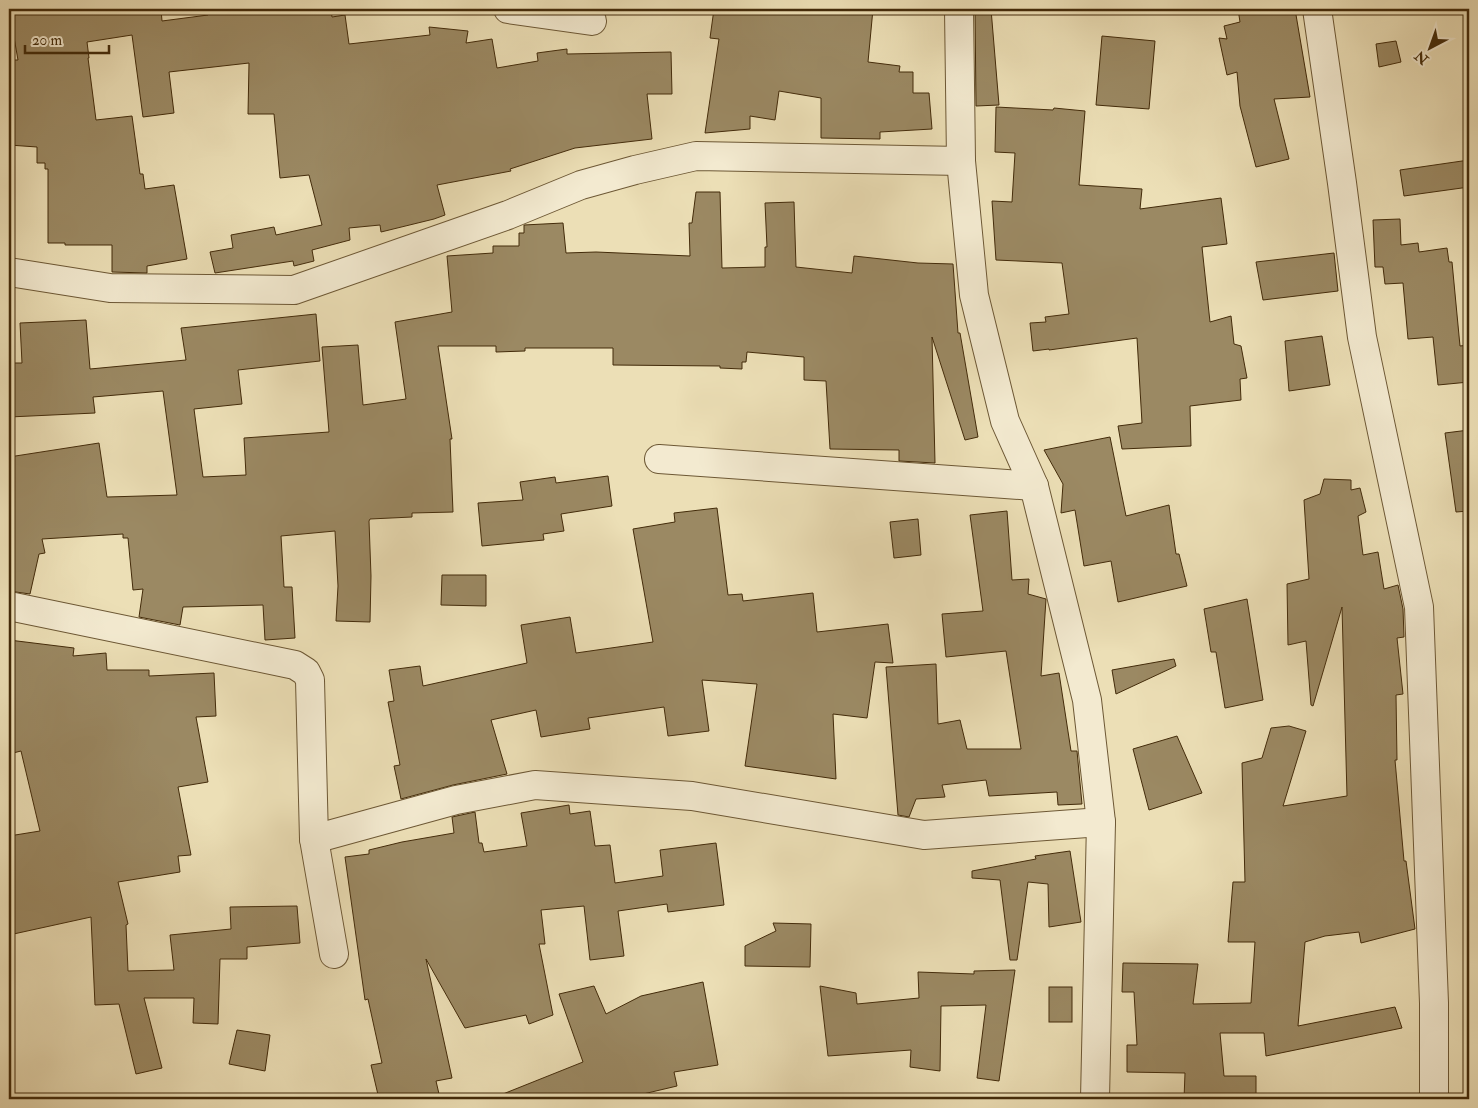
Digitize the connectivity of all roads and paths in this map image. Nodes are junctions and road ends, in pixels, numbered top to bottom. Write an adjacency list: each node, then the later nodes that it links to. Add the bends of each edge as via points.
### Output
1 (508, 9): 4 (street)
2 (960, 9): 5 (street)
3 (1317, 9): 14 (street, via 1362,338 1419,607 1434,1003)
4 (592, 21)
5 (961, 161): 6 (street, via 696,156 581,185 508,215 294,290 110,288); 8 (street, via 974,295 1005,421)
6 (9, 272)
7 (659, 459): 8 (street)
8 (1034, 486): 10 (street, via 1087,700)
9 (9, 606): 11 (street, via 302,668 310,680)
10 (1101, 822): 11 (street, via 924,835 692,796 535,785 456,800); 13 (street)
11 (314, 839): 12 (street)
12 (334, 954)
13 (1095, 1099)
14 (1434, 1099)

